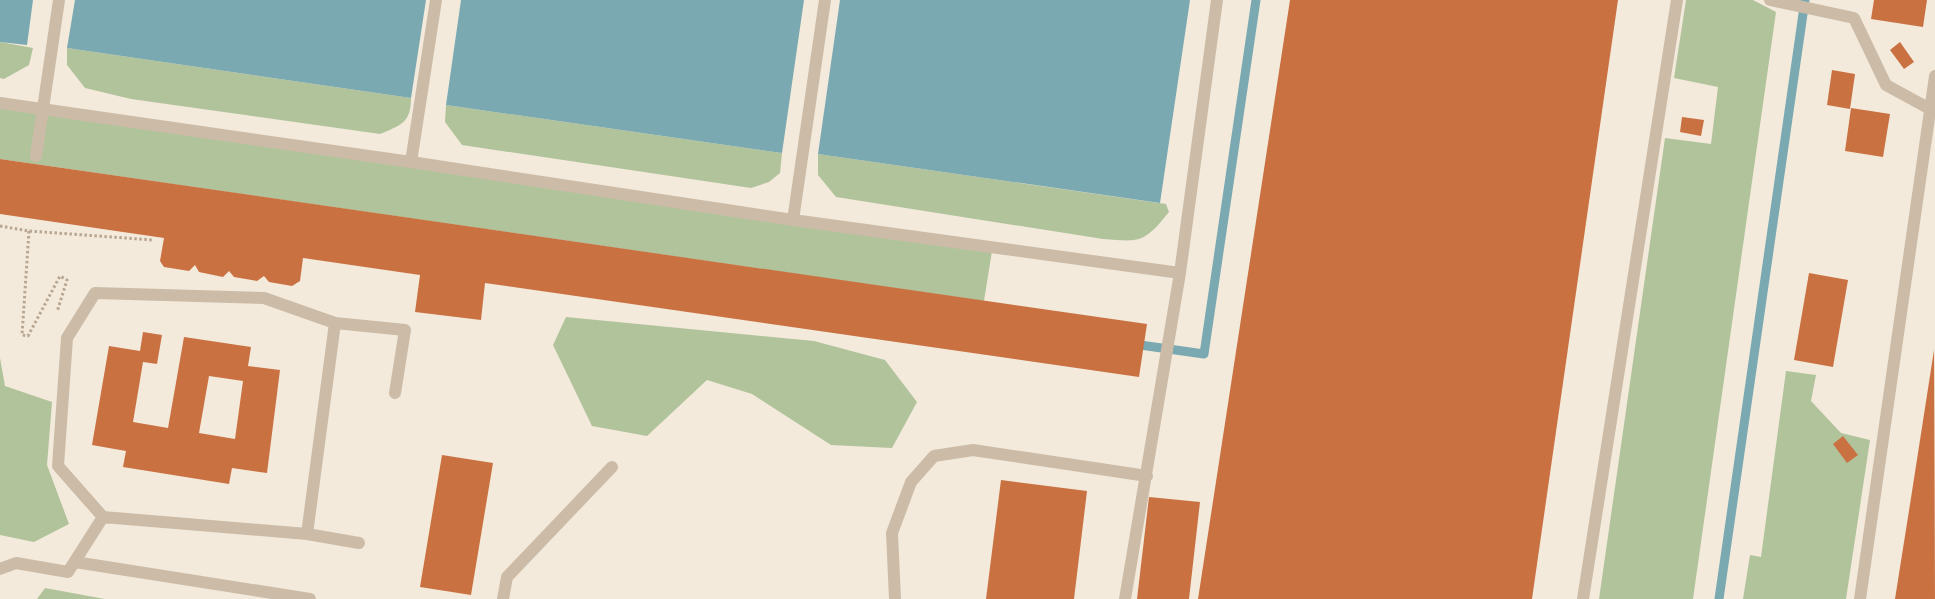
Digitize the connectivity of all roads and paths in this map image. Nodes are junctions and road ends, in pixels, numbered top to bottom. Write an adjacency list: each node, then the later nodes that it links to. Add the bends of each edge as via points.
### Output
1 (59, 0): 10 (lane)
2 (436, 0): 12 (lane)
3 (826, 0): 13 (lane)
4 (1217, 0): 17 (lane)
5 (1677, 0): 32 (lane)
6 (1770, 0): 9 (lane, via 1854,18 1886,85)
7 (1935, 76): 9 (lane)
8 (0, 103): 10 (lane)
9 (1930, 108): 33 (lane)
10 (43, 110): 11 (lane); 12 (lane)
11 (36, 156)
12 (412, 162): 13 (lane)
13 (793, 220): 17 (lane)
14 (0, 226): 15 (path)
15 (30, 231): 16 (path); 18 (path, via 22,335 28,336 60,276 67,280)
16 (153, 240)
17 (1180, 272): 22 (lane)
18 (56, 317)
19 (335, 324): 20 (lane, via 405,330); 23 (lane, via 264,298 95,293 67,338 58,466); 24 (lane)
20 (395, 393)
21 (612, 467): 29 (lane, via 507,577)
22 (1146, 476): 30 (lane, via 973,450 934,456 911,482 892,533); 31 (lane)
23 (103, 517): 24 (lane); 26 (lane)
24 (306, 534): 25 (lane)
25 (359, 543)
26 (75, 562): 27 (lane, via 68,572 16,564); 28 (lane)
27 (0, 569)
28 (310, 599)
29 (503, 599)
30 (895, 599)
31 (1126, 599)
32 (1583, 599)
33 (1860, 599)

